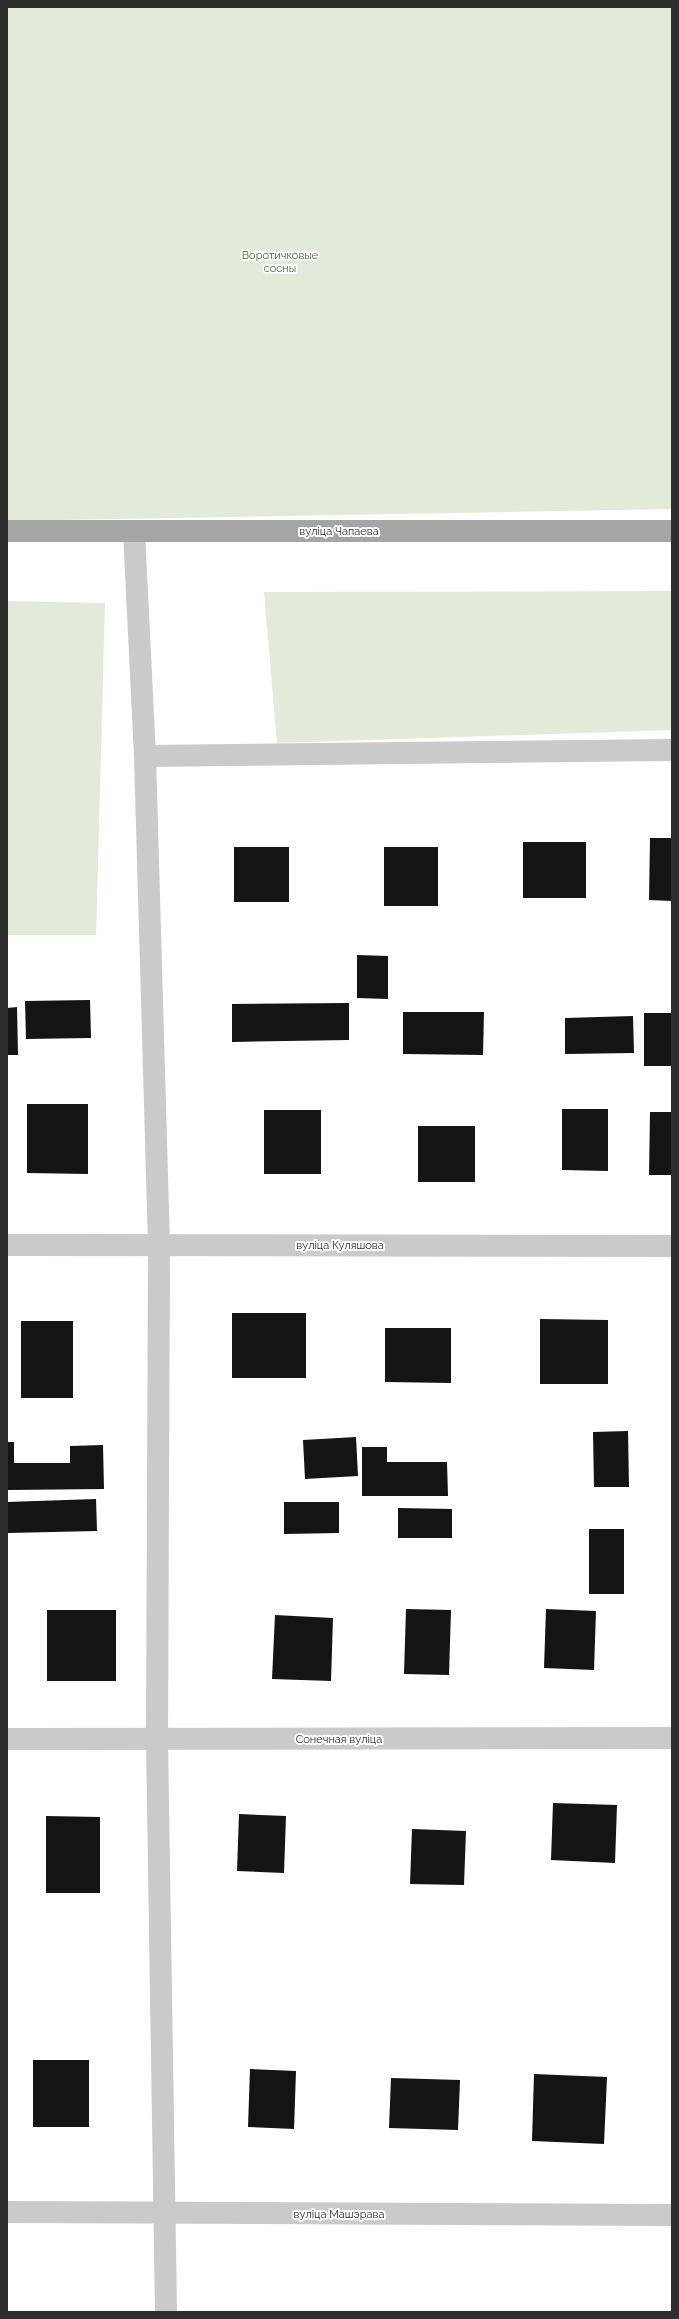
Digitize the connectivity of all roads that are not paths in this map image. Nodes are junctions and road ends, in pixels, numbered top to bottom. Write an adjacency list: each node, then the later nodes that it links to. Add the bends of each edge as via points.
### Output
1 (7, 531): 3 (main road, вуліца Чапаева)
2 (672, 531): 3 (main road, вуліца Чапаева)
3 (134, 532): 5 (street)
4 (672, 750): 5 (street)
5 (145, 756): 7 (street)
6 (7, 1245): 7 (street, вуліца Куляшова)
7 (159, 1245): 8 (street, вуліца Куляшова); 11 (street)
8 (672, 1246)
9 (672, 1738): 11 (street, Сонечная вуліца)
10 (7, 1739): 11 (street, Сонечная вуліца)
11 (157, 1740): 13 (street)
12 (7, 2212): 13 (street, вуліца Машэрава)
13 (164, 2214): 14 (street, вуліца Машэрава); 15 (street)
14 (672, 2215)
15 (166, 2312)

